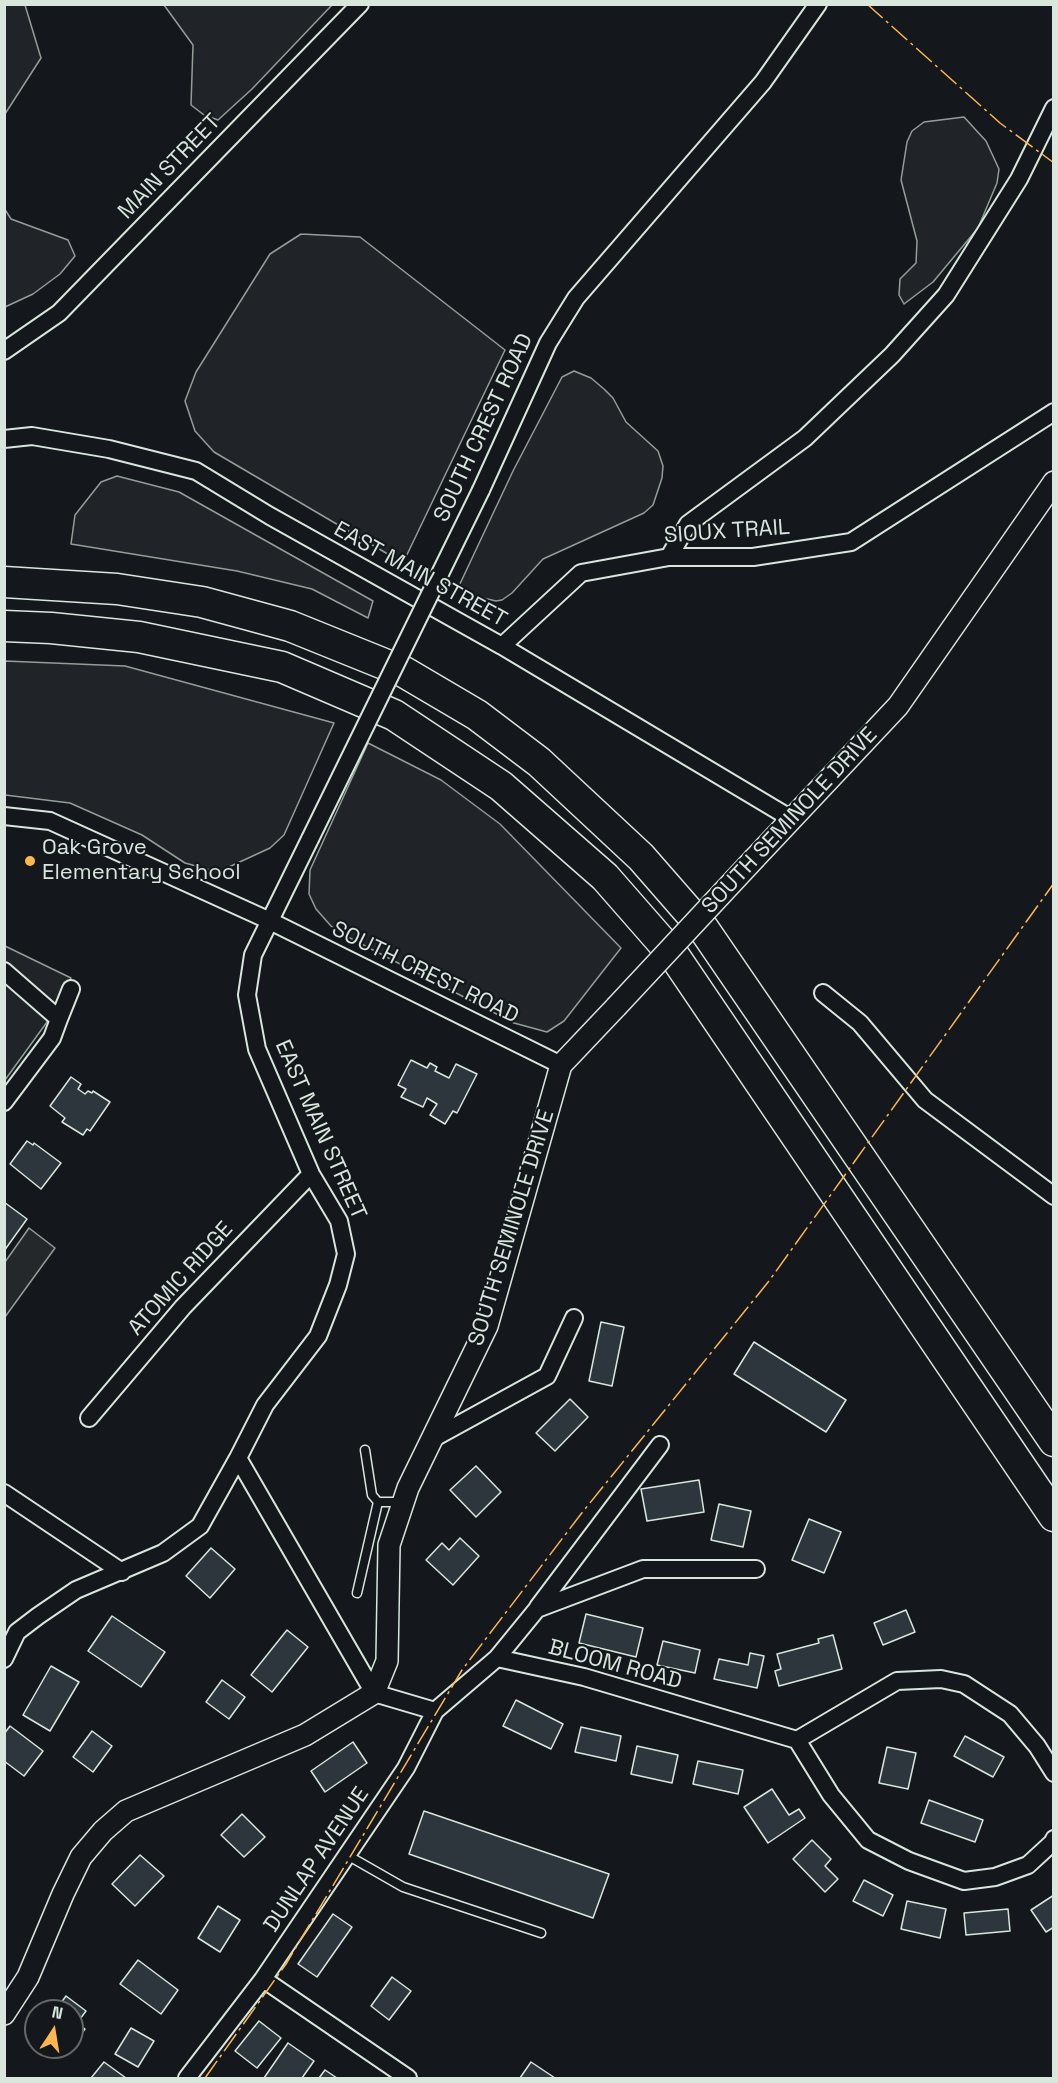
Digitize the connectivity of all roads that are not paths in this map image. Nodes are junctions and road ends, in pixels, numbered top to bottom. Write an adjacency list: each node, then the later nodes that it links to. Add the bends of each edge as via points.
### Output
1 (360, 4): 4 (street, MAIN STREET, via 59,313)
2 (818, 4): 14 (street, SOUTH CREST ROAD, bridge, via 763,82 576,298 548,343 481,490)
3 (1053, 108): 8 (street, via 1018,179 946,295 892,355 805,438 688,524)
4 (4, 351)
5 (1053, 412): 8 (street, SIOUX TRAIL, via 851,542 753,557)
6 (4, 439): 11 (street, EAST MAIN STREET, via 43,437 196,471 279,522)
7 (1053, 482): 13 (street, SOUTH SEMINOLE DRIVE, via 898,706)
8 (669, 557): 11 (street, SIOUX TRAIL, via 581,573)
9 (4, 582): 26 (highway, via 117,589 170,597 290,626 404,672 477,715 539,762 641,857 703,928)
10 (4, 627): 33 (highway, via 140,637 282,667 394,714 501,786 605,877 675,957)
11 (502, 646): 13 (street, EAST MAIN STREET)
12 (4, 816): 14 (street, SOUTH CREST ROAD, via 50,821)
13 (790, 819): 19 (street, SOUTH SEMINOLE DRIVE, bridge)
14 (268, 920): 19 (street, SOUTH CREST ROAD); 21 (street, EAST MAIN STREET, via 253,955 247,995 257,1049)
15 (4, 971): 18 (street)
16 (71, 989): 18 (street)
17 (823, 993): 22 (street, via 860,1023 926,1100)
18 (59, 1019): 20 (street, via 52,1038)
19 (561, 1065): 25 (street, SOUTH SEMINOLE DRIVE, via 487,1326)
20 (4, 1102)
21 (311, 1174): 24 (street, ATOMIC RIDGE, via 183,1308); 29 (street, EAST MAIN STREET, via 339,1221 346,1254 318,1336 265,1405)
22 (1053, 1196)
23 (574, 1318): 25 (street, via 547,1376)
24 (89, 1418)
25 (434, 1438): 32 (street, SOUTH SEMINOLE DRIVE)
26 (1053, 1441)
27 (660, 1445): 37 (street)
28 (365, 1450): 31 (lane, via 372,1495)
29 (238, 1458): 35 (street, EAST MAIN STREET, via 200,1526 163,1553); 40 (street)
30 (4, 1493): 35 (street)
31 (378, 1502): 32 (lane); 36 (lane)
32 (403, 1502): 40 (street, SOUTH SEMINOLE DRIVE, via 388,1545 387,1661)
33 (1053, 1516)
34 (756, 1569): 37 (street, via 643,1569)
35 (122, 1572): 39 (street, EAST MAIN STREET, via 76,1590 38,1616 17,1632)
36 (357, 1593)
37 (537, 1609): 38 (street)
38 (496, 1658): 41 (street); 42 (street, BLOOM ROAD, via 584,1677)
39 (4, 1659)
40 (374, 1693): 41 (street); 48 (street, via 305,1736 126,1811 81,1857 28,1977)
41 (435, 1711): 45 (street, DUNLAP AVENUE, via 406,1768)
42 (797, 1740): 43 (street, via 897,1681 941,1679 964,1683 1010,1714); 44 (street, via 831,1795 868,1840 909,1861 964,1881 995,1877 1028,1865)
43 (1053, 1773)
44 (1053, 1839)
45 (347, 1855): 46 (lane, via 404,1887); 47 (street, DUNLAP AVENUE)
46 (541, 1932)
47 (263, 1979): 49 (street, DUNLAP AVENUE); 50 (street)
48 (4, 2014)
49 (187, 2079)
50 (408, 2079)

